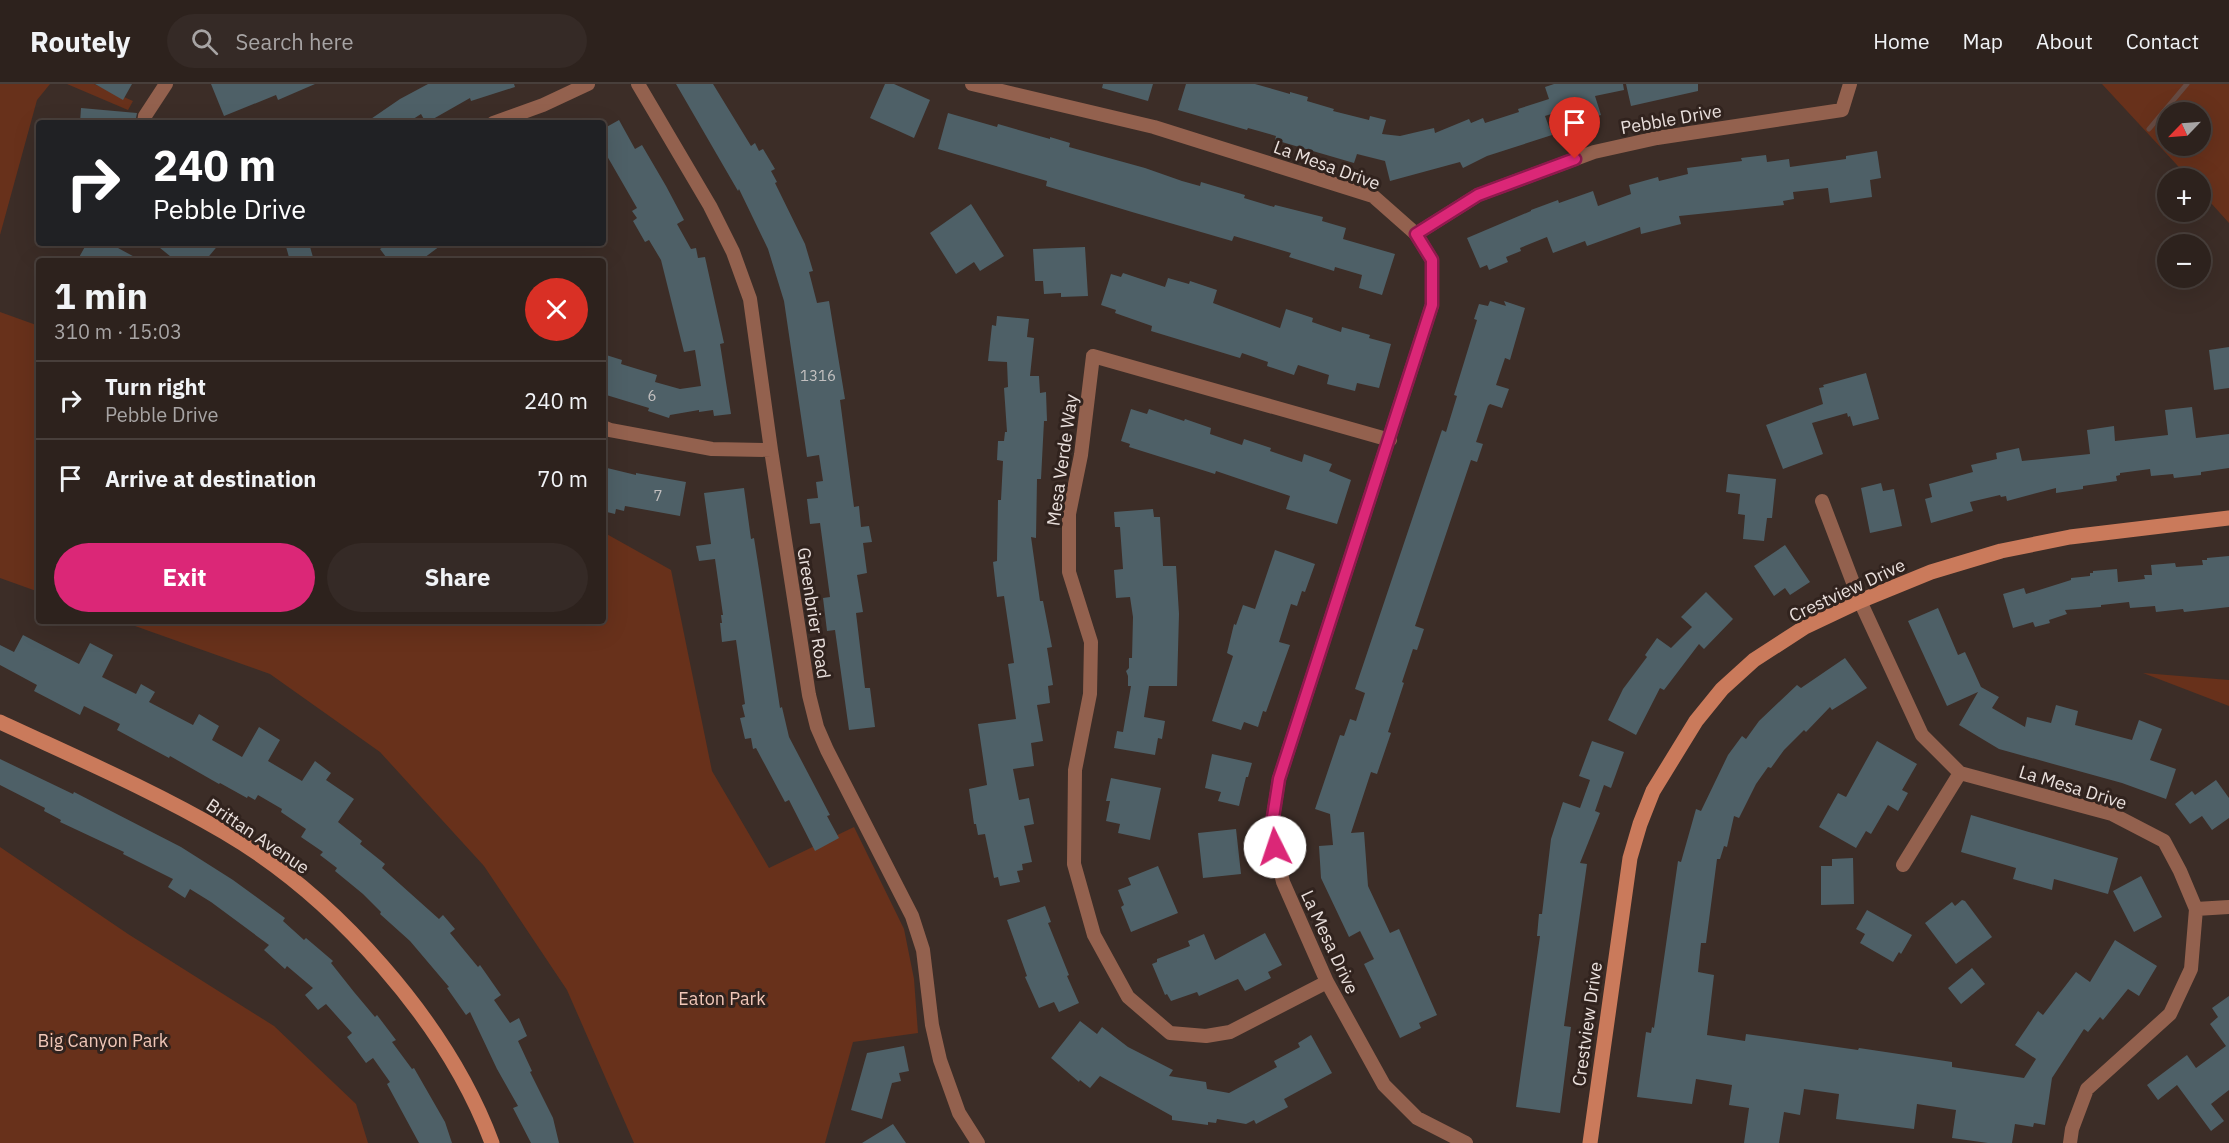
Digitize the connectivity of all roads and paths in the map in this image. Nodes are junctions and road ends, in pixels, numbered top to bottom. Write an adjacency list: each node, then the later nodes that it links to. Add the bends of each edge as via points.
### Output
1 (166, 84): 6 (street)
2 (588, 84): 7 (street)
3 (638, 84): 11 (street, Greenbrier Road, via 733,252 750,299)
4 (972, 84): 8 (street, La Mesa Drive, via 1154,127 1373,196)
5 (1850, 84): 8 (street, Pebble Drive, via 1842,110 1657,138 1594,152 1478,195)
6 (144, 120)
7 (501, 120)
8 (1416, 234): 10 (street, La Mesa Drive, via 1432,260 1432,305)
9 (606, 428): 11 (street, via 712,449)
10 (1390, 440): 20 (street, La Mesa Drive, via 1279,779 1271,830 1283,882); 20 (street, Mesa Verde Way, via 1093,356 1083,446 1069,514 1069,572 1091,642 1090,694 1075,770 1074,864 1094,935 1128,997 1170,1033 1206,1036 1230,1032)
11 (771, 450): 22 (street, Greenbrier Road, via 817,727 912,916 923,950 940,1060 959,1113)
12 (1822, 501): 14 (street, La Mesa Drive)
13 (2229, 518): 14 (main road, Crestview Drive, via 2070,537 2001,551)
14 (1860, 601): 16 (street, La Mesa Drive, via 1922,735); 24 (main road, Crestview Drive, via 1805,627 1754,660 1722,689 1696,721 1653,791 1630,858)
15 (0, 722): 21 (main road, Brittan Avenue, via 172,804 225,833 285,874 336,919 424,1018 466,1087)
16 (1960, 773): 17 (street); 19 (street, La Mesa Drive, via 2112,814 2164,841)
17 (1903, 865)
18 (2229, 907): 19 (street)
19 (2196, 909): 25 (street, La Mesa Drive, via 2190,969 2170,1014 2087,1089)
20 (1327, 982): 23 (street, La Mesa Drive, via 1384,1085 1417,1118)
21 (492, 1143)
22 (978, 1143)
23 (1466, 1143)
24 (1590, 1143)
25 (2070, 1143)

